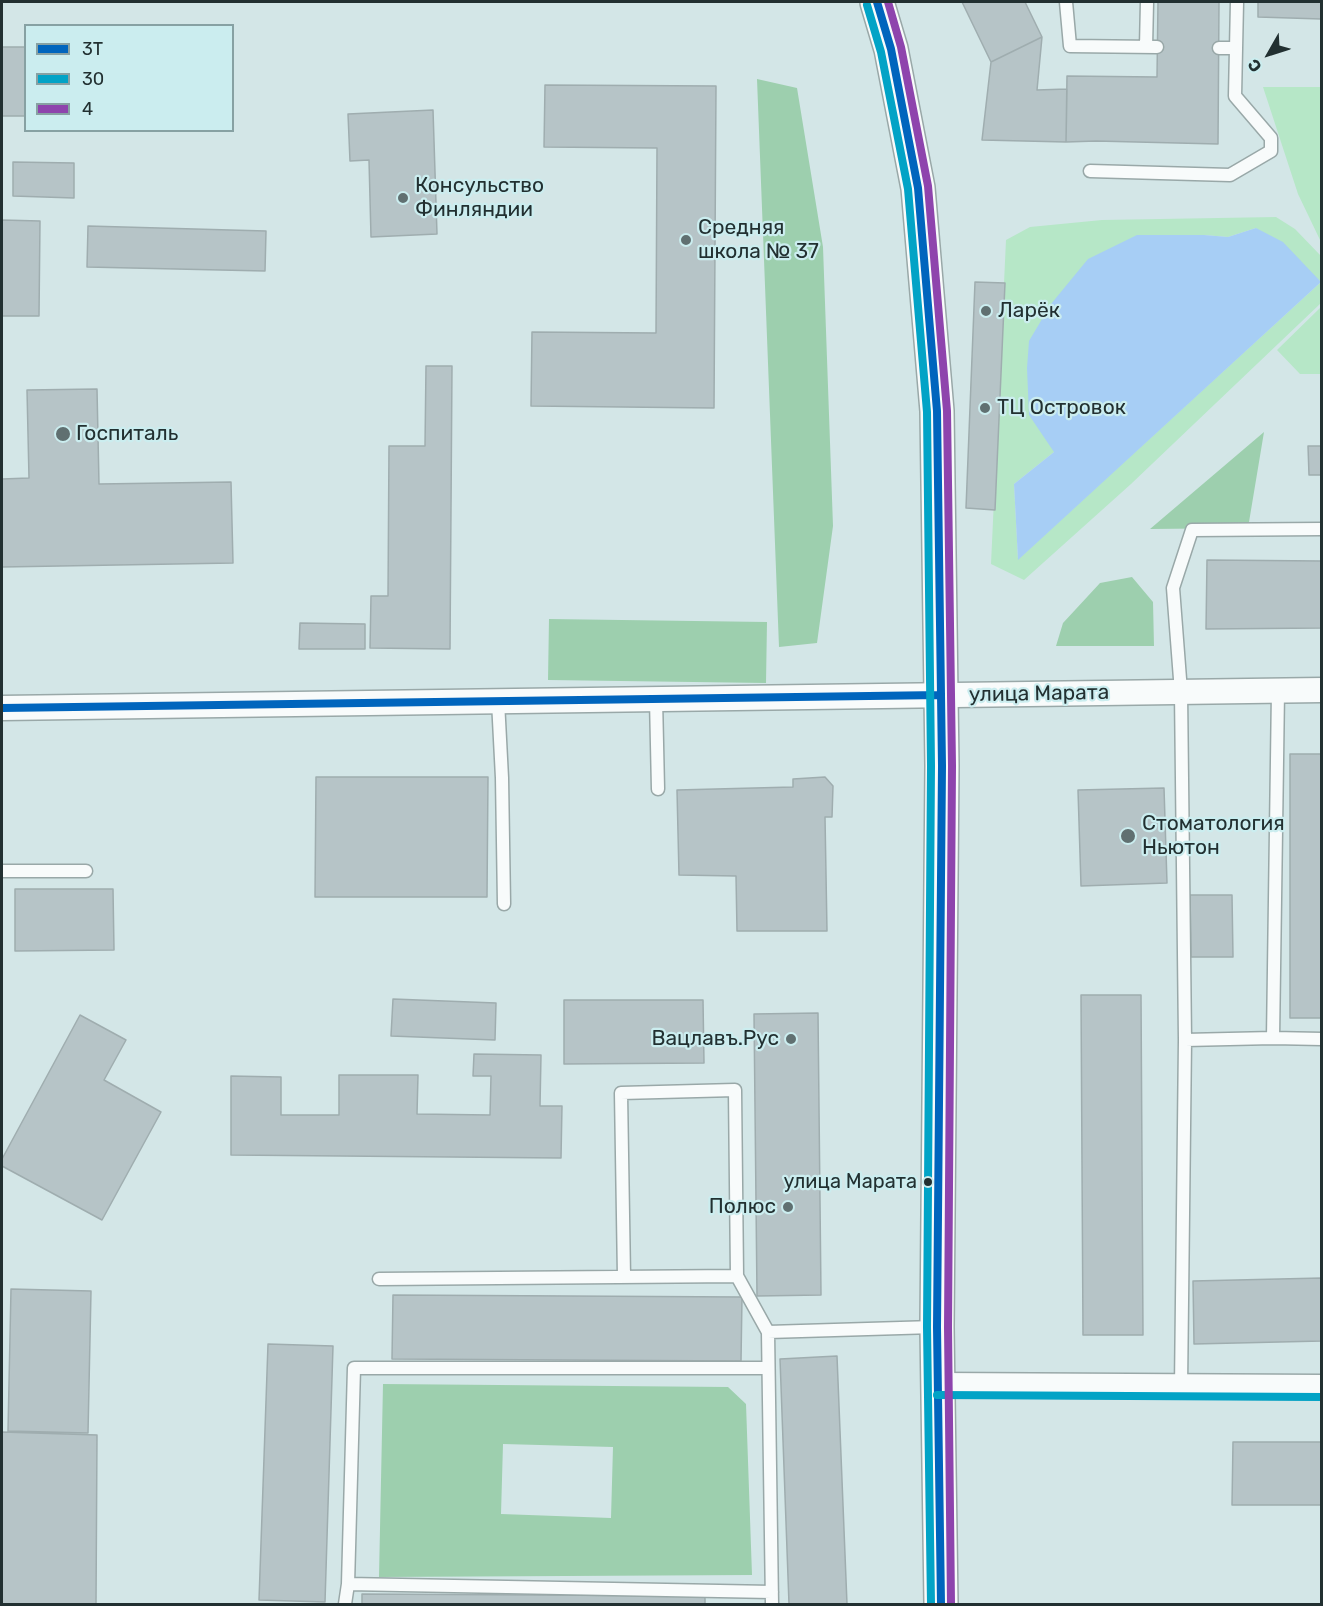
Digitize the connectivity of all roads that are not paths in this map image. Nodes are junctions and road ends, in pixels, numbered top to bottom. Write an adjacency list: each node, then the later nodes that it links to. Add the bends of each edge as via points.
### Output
1 (877, 2): 12 (main road, via 891,49 918,188 937,411)
2 (1066, 2): 3 (lane, via 1070,46 1152,47)
3 (1147, 2)
4 (1237, 2): 6 (lane)
5 (1219, 48): 6 (lane)
6 (1235, 48): 7 (lane, via 1235,96 1271,138 1271,151 1230,175)
7 (1090, 171)
8 (1322, 529): 11 (lane, via 1192,530 1173,588)
9 (1322, 690): 10 (street, улица Марата)
10 (1278, 691): 11 (street, улица Марата); 20 (lane)
11 (1181, 692): 12 (street, улица Марата); 22 (lane)
12 (941, 695): 13 (street, улица Марата); 26 (main road)
13 (656, 699): 14 (street, улица Марата); 16 (lane)
14 (498, 701): 15 (street, улица Марата); 19 (lane)
15 (2, 708)
16 (658, 789)
17 (2, 871): 18 (lane)
18 (86, 871)
19 (504, 904)
20 (1272, 1038): 21 (lane); 22 (lane)
21 (1322, 1039)
22 (1185, 1040): 30 (lane)
23 (737, 1276): 24 (lane); 24 (lane, via 735,1090 621,1093); 27 (lane)
24 (624, 1277): 25 (lane)
25 (379, 1279)
26 (937, 1327): 27 (lane); 29 (main road)
27 (768, 1332): 28 (lane)
28 (768, 1368): 32 (lane, via 354,1368); 33 (lane)
29 (937, 1385): 30 (street); 35 (main road)
30 (1181, 1387): 31 (street)
31 (1322, 1387)
32 (348, 1584): 33 (lane); 34 (lane)
33 (772, 1598)
34 (345, 1605)
35 (941, 1605)

